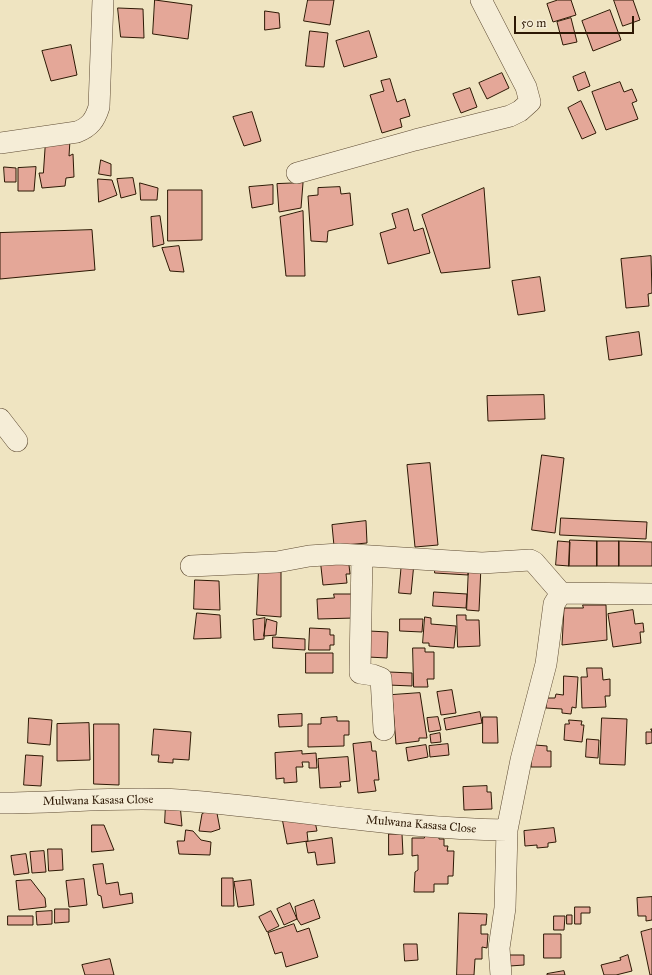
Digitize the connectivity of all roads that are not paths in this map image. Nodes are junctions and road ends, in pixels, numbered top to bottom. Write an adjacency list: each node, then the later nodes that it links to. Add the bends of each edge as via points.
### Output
1 (103, 0): 3 (street, via 99,106 95,119 87,128 77,132)
2 (481, 0): 4 (street, via 526,87 530,102 510,116)
3 (0, 143)
4 (297, 173)
5 (0, 419): 6 (street)
6 (17, 441)
7 (362, 556): 8 (street, via 327,554 277,562); 9 (street, via 482,563 530,560); 11 (street, via 360,674 381,678)
8 (192, 566)
9 (562, 593): 10 (street); 13 (street, via 554,604 546,664)
10 (652, 594)
11 (384, 730)
12 (0, 803): 13 (street, Mulwana Kasasa Close, via 177,800 249,806 382,823)
13 (507, 830): 14 (street, via 505,908 499,948)
14 (501, 975)

